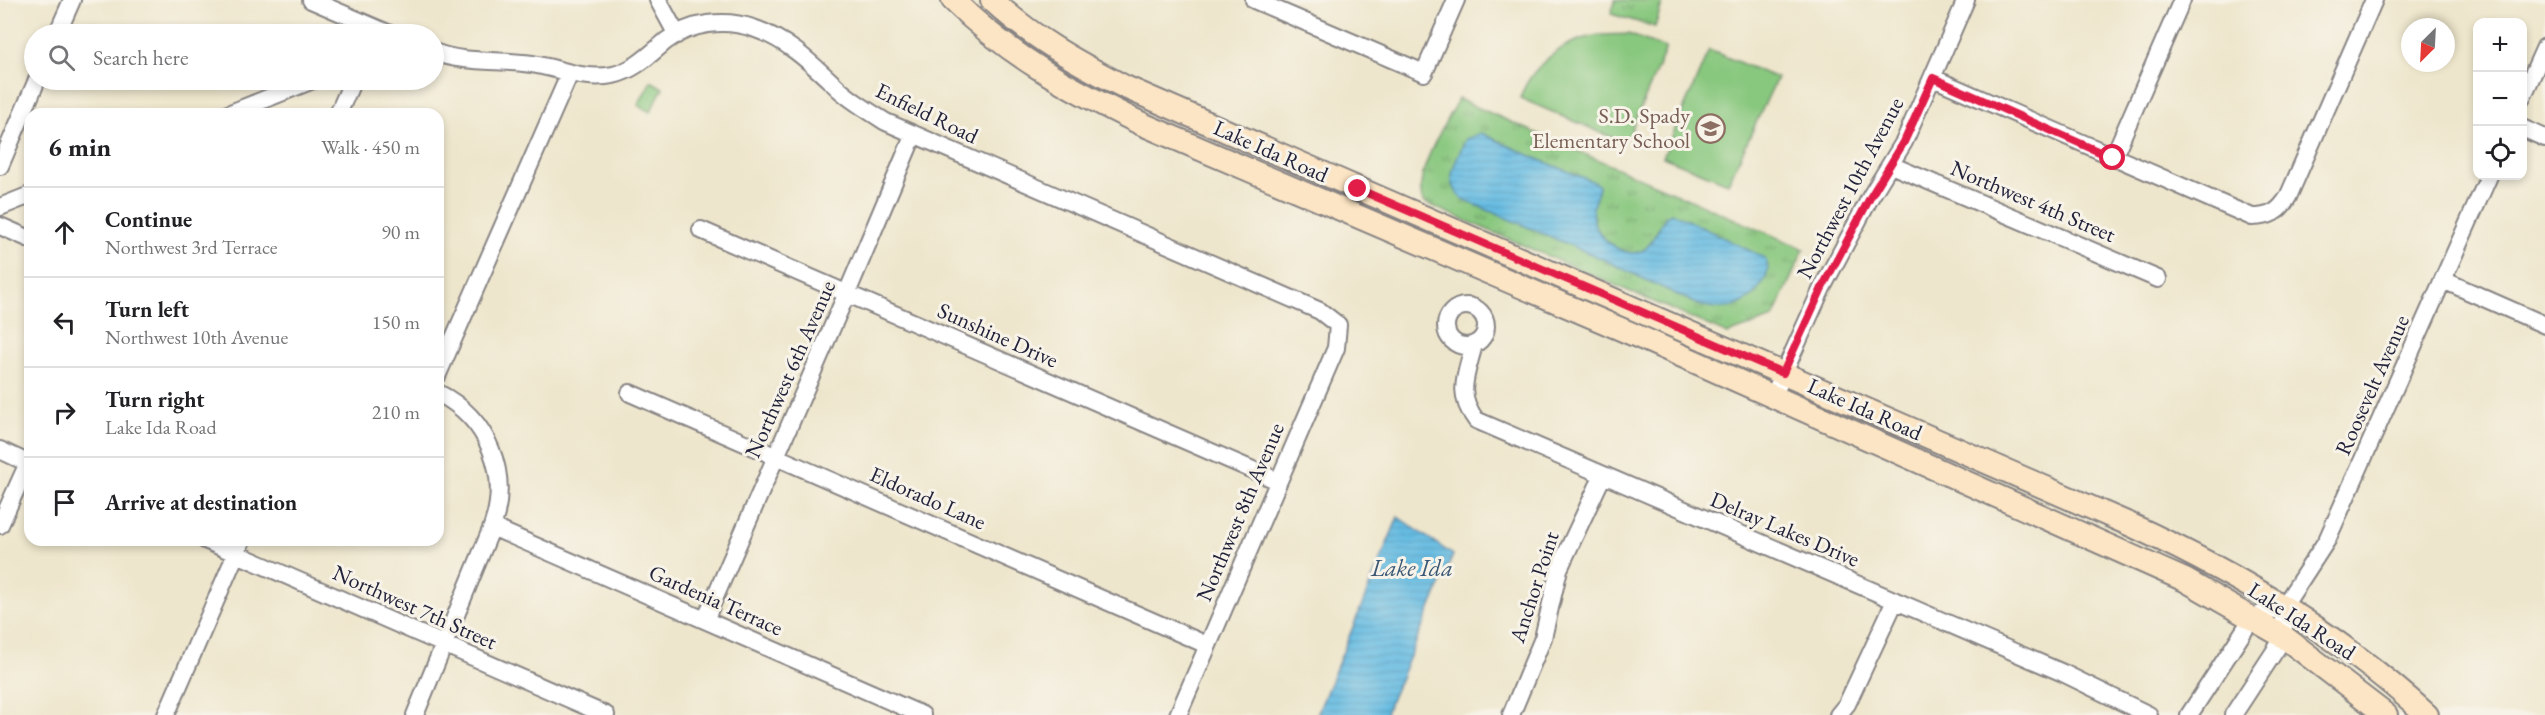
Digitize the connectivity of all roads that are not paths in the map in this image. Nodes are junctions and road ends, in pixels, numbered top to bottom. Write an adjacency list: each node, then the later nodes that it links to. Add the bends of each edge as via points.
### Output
1 (72, 0): 11 (street)
2 (311, 0): 12 (street)
3 (658, 0): 13 (street)
4 (953, 0): 27 (street, Lake Ida Road, via 1040,70)
5 (992, 0): 18 (street, Lake Ida Road, via 1055,48)
6 (1254, 0): 7 (street, via 1425,73)
7 (1456, 0)
8 (1966, 0): 17 (street, Northwest 10th Avenue)
9 (2182, 0): 31 (street)
10 (2374, 0): 31 (street, via 2288,197 2274,213 2252,218)
11 (61, 24)
12 (367, 24)
13 (677, 35): 16 (street, Enfield Road, via 623,72 602,77); 29 (street, Enfield Road, via 709,24 755,28 802,54 863,108)
14 (2545, 46): 19 (street)
15 (444, 56): 16 (street, Enfield Road, via 533,64)
16 (570, 73): 48 (street)
17 (1933, 78): 31 (street); 32 (street, Northwest 10th Avenue)
18 (1125, 87): 27 (street); 36 (street, Lake Ida Road)
19 (2527, 89)
20 (33, 90): 23 (street)
21 (288, 90): 24 (street)
22 (349, 90): 25 (street)
23 (25, 108)
24 (243, 108)
25 (341, 108)
26 (24, 110): 33 (street)
27 (1114, 110): 38 (street, Lake Ida Road)
28 (2527, 130): 30 (street)
29 (914, 135): 44 (street, Northwest 6th Avenue); 45 (street, Enfield Road, via 1320,311)
30 (2545, 138)
31 (2113, 158)
32 (1891, 165): 42 (street, Northwest 4th Street); 49 (street, Northwest 10th Avenue, via 1822,288)
33 (0, 166)
34 (2486, 180): 43 (street, Roosevelt Avenue)
35 (24, 197): 37 (street)
36 (1395, 205): 38 (street); 49 (street, Lake Ida Road)
37 (0, 207)
38 (1350, 214): 52 (street, Lake Ida Road)
39 (0, 226): 41 (street)
40 (701, 230): 44 (street, Sunshine Drive)
41 (24, 236)
42 (2158, 279)
43 (2443, 280): 46 (street); 63 (street, Roosevelt Avenue, via 2327,540)
44 (848, 293): 54 (street, Northwest 6th Avenue); 58 (street, Sunshine Drive)
45 (1338, 325): 58 (street, Northwest 8th Avenue, via 1336,348)
46 (2545, 325)
47 (1474, 344): 57 (street, Delray Lakes Drive, via 1463,388 1465,406 1476,420)
48 (444, 360)
49 (1783, 373): 52 (street, Northwest 10th Avenue); 63 (street, Lake Ida Road, via 2163,539)
50 (630, 393): 54 (street, Eldorado Lane)
51 (444, 396): 60 (street, via 471,417 492,448 499,496)
52 (1773, 397): 64 (street, Lake Ida Road, via 2144,561)
53 (0, 450): 55 (street)
54 (776, 456): 65 (street, Northwest 6th Avenue); 68 (street, Eldorado Lane)
55 (24, 461)
56 (24, 474): 59 (street)
57 (1603, 475): 62 (street, Delray Lakes Drive); 74 (street, Anchor Point, via 1559,569 1543,638)
58 (1278, 481): 68 (street, Northwest 8th Avenue)
59 (0, 525)
60 (492, 527): 65 (street, Gardenia Terrace); 67 (street)
61 (239, 547): 67 (street, Northwest 7th Street); 69 (street)
62 (1895, 601): 75 (street, via 1847,704); 76 (street, Delray Lakes Drive, via 2063,673)
63 (2284, 606): 64 (street); 66 (street); 80 (street, Lake Ida Road, via 2371,667)
64 (2253, 617): 66 (street, Lake Ida Road); 77 (street)
65 (705, 620): 72 (street, Gardenia Terrace)
66 (2284, 637): 78 (street); 79 (street, Lake Ida Road)
67 (445, 645): 70 (street); 71 (street, Northwest 7th Street)
68 (1207, 645): 73 (street, Northwest 8th Avenue)
69 (166, 715)
70 (415, 715)
71 (606, 715)
72 (922, 715)
73 (1178, 715)
74 (1510, 715)
75 (1838, 715)
76 (2149, 715)
77 (2188, 715)
78 (2233, 715)
79 (2386, 715)
80 (2427, 715)

